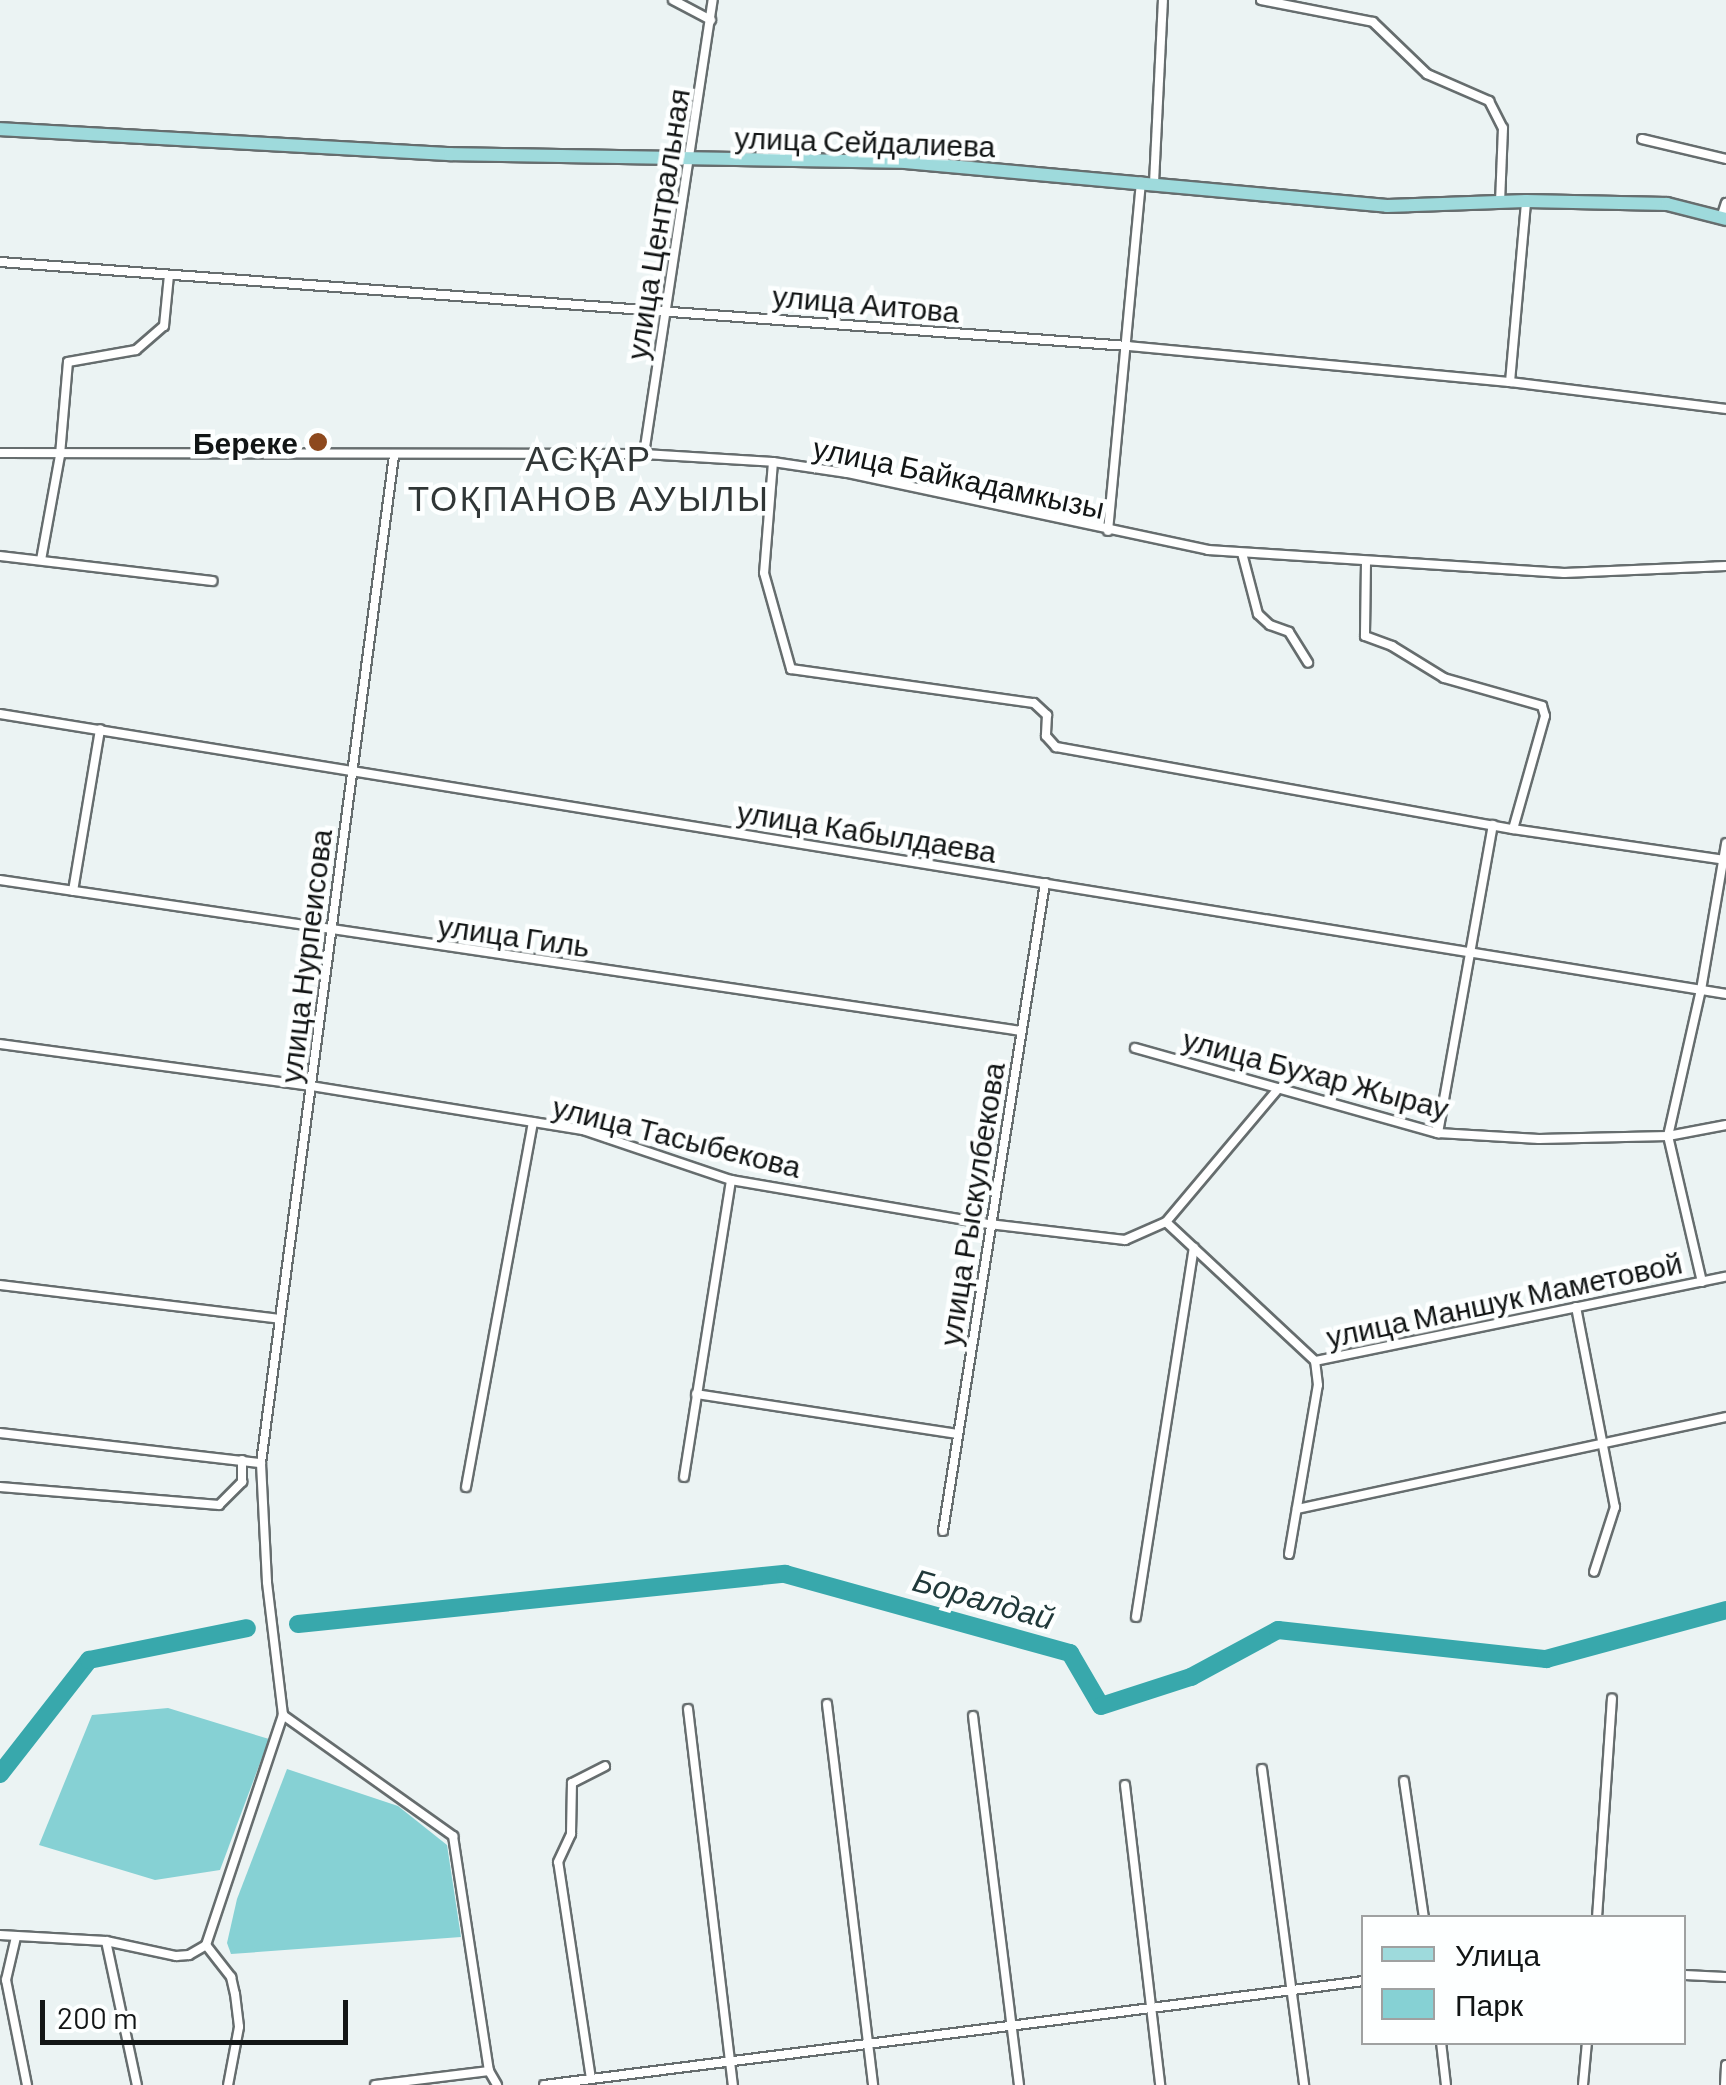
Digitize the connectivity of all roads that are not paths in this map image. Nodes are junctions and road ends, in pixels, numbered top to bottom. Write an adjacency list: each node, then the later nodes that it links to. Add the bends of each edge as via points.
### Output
1 (673, 0): 5 (street)
2 (713, 0): 5 (street, улица Центральная)
3 (1163, 0): 10 (street)
4 (1261, 0): 12 (street, via 1373,22 1428,74 1489,100 1503,128)
5 (711, 20): 9 (street, улица Центральная)
6 (0, 129): 9 (main road, улица Сейдалиева)
7 (1642, 139): 8 (street)
8 (1726, 159)
9 (690, 161): 10 (main road, улица Сейдалиева, via 905,162); 17 (street, улица Центральная)
10 (1147, 182): 12 (main road, улица Сейдалиева, via 1387,206); 18 (street)
11 (1526, 201): 12 (main road, улица Сейдалиева); 14 (main road, улица Сейдалиева, via 1667,204); 19 (street)
12 (1500, 202)
13 (1726, 203): 14 (street)
14 (1724, 218)
15 (0, 262): 16 (street, улица Аитова)
16 (169, 276): 17 (street, улица Аитова); 24 (street, via 164,326 136,350 68,362)
17 (666, 309): 18 (street, улица Аитова); 22 (street, улица Центральная)
18 (1128, 346): 19 (street, улица Аитова); 26 (street)
19 (1510, 382): 20 (street, улица Аитова)
20 (1726, 409)
21 (0, 453): 24 (street, улица Байкадамкызы)
22 (644, 454): 23 (street, улица Байкадамкызы); 25 (street, улица Байкадамкызы)
23 (394, 455): 24 (street, улица Байкадамкызы); 36 (street, улица Нурпеисова)
24 (60, 456): 29 (street)
25 (773, 462): 26 (street, улица Байкадамкызы); 37 (street, via 764,573 791,669 1034,703 1047,715 1046,736 1056,747)
26 (1108, 531): 27 (street, улица Байкадамкызы)
27 (1242, 552): 30 (street, улица Байкадамкызы); 33 (street, via 1258,614 1289,632)
28 (0, 556): 29 (street)
29 (41, 560): 32 (street)
30 (1366, 562): 31 (street, улица Байкадамкызы, via 1564,574); 38 (street, via 1365,636 1444,678 1542,706 1545,716)
31 (1726, 566)
32 (213, 581)
33 (1308, 662)
34 (0, 714): 35 (street, улица Кабылдаева)
35 (100, 729): 36 (street, улица Кабылдаева); 43 (street)
36 (353, 769): 42 (street, улица Кабылдаева); 44 (street, улица Нурпеисова)
37 (1492, 825): 38 (street); 45 (street)
38 (1513, 829): 40 (street)
39 (1726, 843): 40 (street)
40 (1725, 859): 46 (street)
41 (0, 880): 43 (street, улица Гиль)
42 (1044, 883): 45 (street, улица Кабылдаева); 48 (street, улица Рыскулбекова)
43 (73, 891): 44 (street, улица Гиль)
44 (331, 931): 48 (street, улица Гиль); 51 (street, улица Нурпеисова)
45 (1470, 951): 46 (street, улица Кабылдаева); 55 (street)
46 (1701, 990): 47 (street, улица Кабылдаева); 56 (street)
47 (1726, 994)
48 (1021, 1031): 59 (street, улица Рыскулбекова)
49 (0, 1044): 51 (street, улица Тасыбекова)
50 (1135, 1048): 52 (street, улица Бухар Жырау)
51 (311, 1086): 53 (street, улица Тасыбекова); 65 (street, улица Нурпеисова)
52 (1279, 1088): 55 (street, улица Бухар Жырау); 58 (street, улица Тасыбекова)
53 (533, 1122): 57 (street, улица Тасыбекова, via 583,1130); 76 (street)
54 (1726, 1124): 56 (street, улица Бухар Жырау)
55 (1438, 1132): 56 (street, улица Бухар Жырау, via 1539,1139)
56 (1668, 1136): 62 (street)
57 (731, 1180): 59 (street, улица Тасыбекова); 67 (street)
58 (1166, 1222): 59 (street, улица Тасыбекова, via 1125,1240); 60 (street, улица Маншук Маметовой)
59 (989, 1224): 70 (street, улица Рыскулбекова)
60 (1194, 1248): 66 (street, улица Маншук Маметовой); 81 (street)
61 (1726, 1277): 62 (street, улица Маншук Маметовой)
62 (1702, 1282): 64 (street, улица Маншук Маметовой)
63 (0, 1284): 65 (street)
64 (1576, 1308): 66 (street, улица Маншук Маметовой); 71 (street)
65 (280, 1320): 73 (street, улица Нурпеисова)
66 (1315, 1361): 77 (street, via 1318,1385)
67 (696, 1394): 70 (street); 74 (street)
68 (1726, 1417): 71 (street)
69 (0, 1433): 72 (street)
70 (957, 1434): 78 (street, улица Рыскулбекова)
71 (1603, 1446): 77 (street); 80 (street, via 1615,1507)
72 (242, 1460): 73 (street); 75 (street, via 242,1482 220,1505)
73 (261, 1463): 85 (street, улица Нурпеисова)
74 (684, 1477)
75 (0, 1487)
76 (466, 1487)
77 (1296, 1509): 79 (street)
78 (943, 1531)
79 (1288, 1554)
80 (1594, 1572)
81 (1136, 1617)
82 (1612, 1699): 92 (street)
83 (827, 1704): 103 (street)
84 (688, 1709): 106 (street)
85 (282, 1715): 96 (street); 108 (street, via 454,1836)
86 (974, 1716): 102 (street)
87 (605, 1766): 110 (street, via 572,1784 570,1834 558,1862)
88 (1262, 1769): 100 (street)
89 (1404, 1781): 91 (street)
90 (1124, 1785): 101 (street)
91 (1424, 1915)
92 (1597, 1915)
93 (0, 1935): 94 (street)
94 (16, 1937): 95 (street); 111 (street, via 6,1980)
95 (106, 1941): 96 (street, via 176,1956); 112 (street)
96 (206, 1945): 113 (street, via 232,1977 236,1994 239,2026)
97 (1686, 1975): 98 (street)
98 (1726, 1977)
99 (1361, 1981): 100 (street)
100 (1293, 1990): 101 (street); 122 (street)
101 (1152, 2007): 102 (street); 121 (street)
102 (1012, 2028): 103 (street); 120 (street)
103 (868, 2044): 106 (street); 119 (street)
104 (1441, 2045): 123 (street)
105 (1587, 2045): 124 (street)
106 (732, 2061): 110 (street); 118 (street)
107 (1726, 2064): 125 (street)
108 (489, 2071): 109 (street); 116 (street)
109 (471, 2073): 114 (street); 115 (street)
110 (591, 2079): 117 (street)
111 (27, 2085)
112 (137, 2085)
113 (228, 2085)
114 (376, 2085)
115 (468, 2085)
116 (497, 2085)
117 (544, 2085)
118 (733, 2085)
119 (873, 2085)
120 (1019, 2085)
121 (1160, 2085)
122 (1304, 2085)
123 (1446, 2085)
124 (1583, 2085)
125 (1725, 2085)

